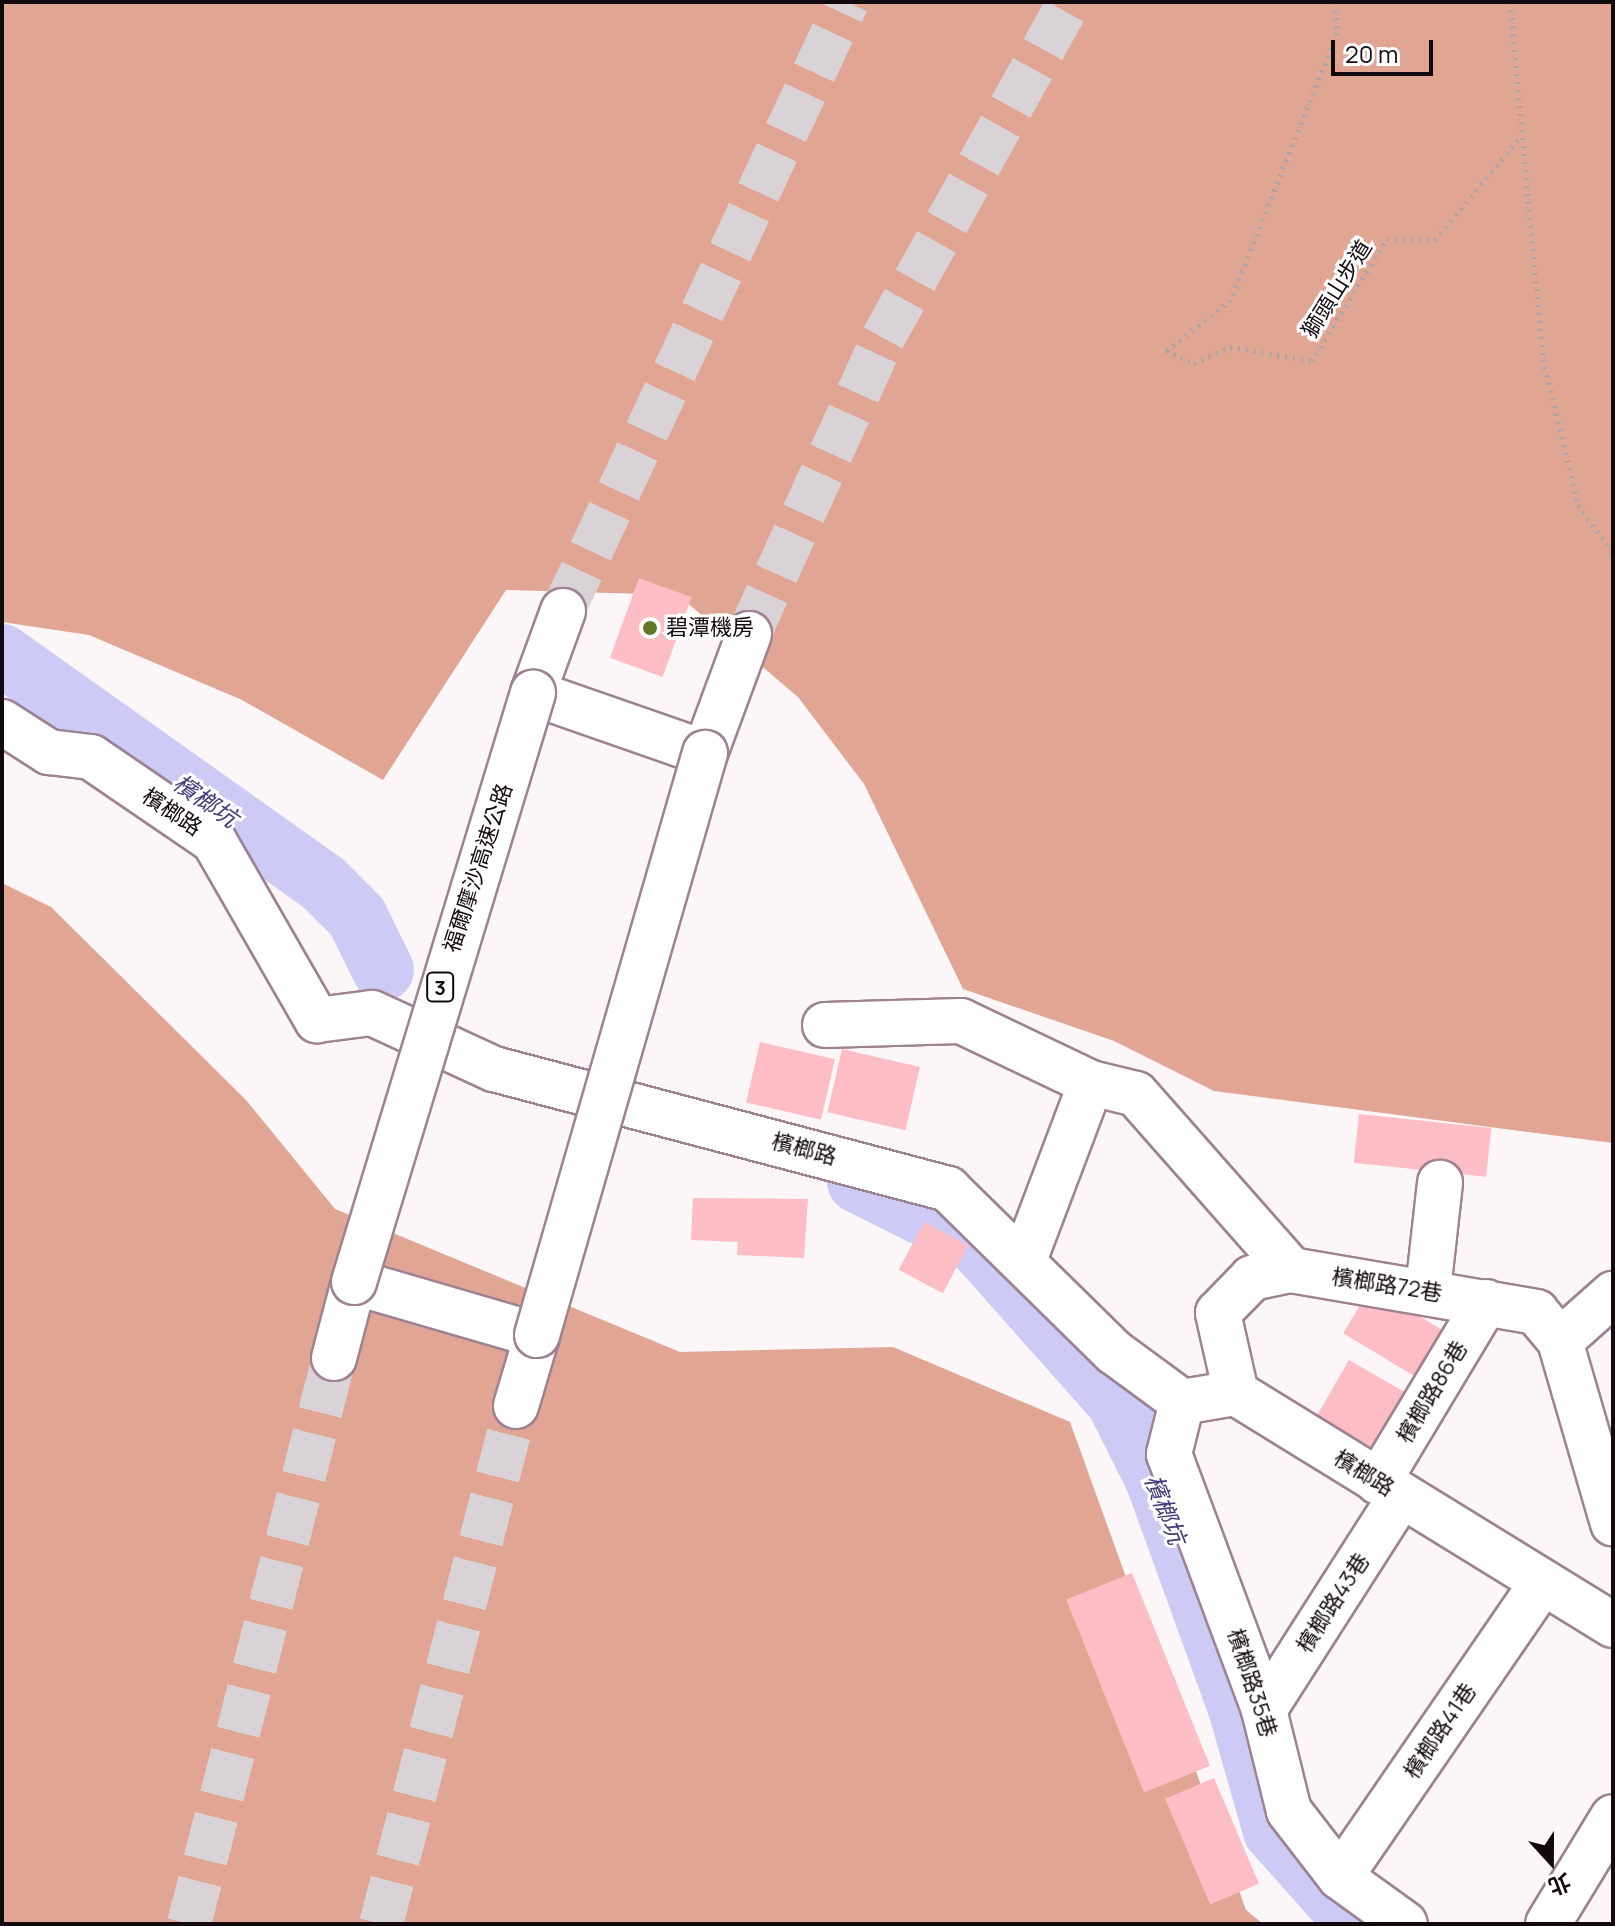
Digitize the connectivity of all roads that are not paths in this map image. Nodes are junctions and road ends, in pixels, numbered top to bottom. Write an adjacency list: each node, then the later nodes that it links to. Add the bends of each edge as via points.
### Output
1 (563, 611): 3 (main road, 福爾摩沙高速公路 / 3)
2 (749, 634): 5 (main road)
3 (533, 693): 5 (main road); 11 (main road, 福爾摩沙高速公路 / 3, bridge)
4 (2, 722): 9 (main road, 檳榔路, via 49,752 91,757 214,841 317,1020 372,1013 494,1069 948,1189)
5 (705, 753): 15 (main road, bridge)
6 (825, 1025): 7 (main road, via 961,1021)
7 (1091, 1083): 9 (main road); 10 (main road, via 1136,1094)
8 (1440, 1183): 12 (main road)
9 (1025, 1258): 19 (main road, 檳榔路, via 1114,1352)
10 (1291, 1270): 12 (main road, 檳榔路72巷); 18 (main road, via 1252,1278 1218,1313)
11 (354, 1282): 15 (main road); 17 (main road, 福爾摩沙高速公路 / 3)
12 (1428, 1290): 14 (main road, 檳榔路72巷)
13 (1613, 1294): 16 (main road)
14 (1486, 1302): 16 (main road, 檳榔路72巷, via 1536,1312); 21 (main road, 檳榔路86巷)
15 (537, 1335): 20 (main road)
16 (1560, 1341): 22 (main road, 檳榔路72巷)
17 (334, 1358)
18 (1236, 1393): 19 (main road); 21 (main road, 檳榔路)
19 (1182, 1402): 25 (main road, 檳榔路35巷, via 1169,1454)
20 (516, 1406)
21 (1390, 1489): 23 (main road, 檳榔路); 25 (main road, 檳榔路43巷)
22 (1613, 1523)
23 (1541, 1585): 24 (main road, 檳榔路); 27 (main road, 檳榔路41巷)
24 (1613, 1625)
25 (1264, 1710): 27 (main road, 檳榔路35巷, via 1289,1811)
26 (1613, 1817): 29 (main road)
27 (1340, 1877): 28 (main road, 檳榔路35巷)
28 (1405, 1924)
29 (1548, 1924)

